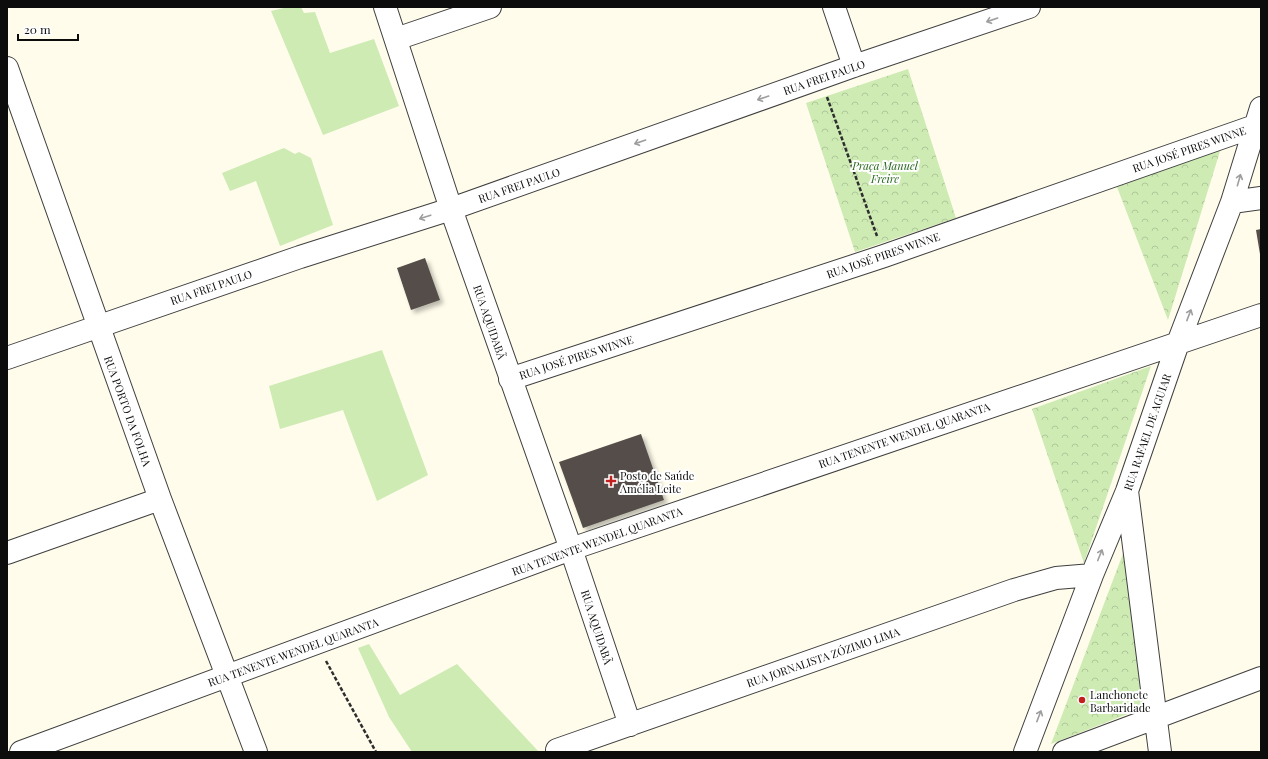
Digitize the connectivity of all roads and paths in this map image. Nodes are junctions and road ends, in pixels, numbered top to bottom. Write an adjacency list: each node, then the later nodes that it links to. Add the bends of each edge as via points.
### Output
1 (385, 7): 5 (street, RUA AQUIDABÃ)
2 (490, 7): 5 (street)
3 (834, 7): 6 (street)
4 (1029, 7): 6 (street, RUA FREI PAULO, one-way to 6)
5 (396, 39): 12 (street, RUA AQUIDABÃ)
6 (854, 66): 8 (street, RUA FREI PAULO)
7 (7, 68): 15 (street, RUA PORTO DA FOLHA)
8 (820, 78): 12 (street, RUA FREI PAULO, one-way to 12); 13 (path)
9 (1258, 117): 11 (street, RUA RAFAEL DE AGUIAR, one-way to 9); 13 (street, RUA JOSÉ PIRES WINNE)
10 (1261, 198): 11 (street)
11 (1232, 202): 16 (street, RUA RAFAEL DE AGUIAR, one-way to 11)
12 (451, 209): 15 (street, RUA FREI PAULO, one-way to 15, via 292,259); 18 (street, RUA AQUIDABÃ)
13 (884, 256): 18 (street, RUA JOSÉ PIRES WINNE)
14 (1261, 315): 16 (street, RUA TENENTE WENDEL QUARANTA)
15 (97, 327): 17 (street, RUA FREI PAULO); 20 (street, RUA PORTO DA FOLHA)
16 (1178, 343): 19 (street, RUA RAFAEL DE AGUIAR); 21 (street, RUA TENENTE WENDEL QUARANTA)
17 (7, 358)
18 (510, 379): 21 (street, RUA AQUIDABÃ)
19 (1127, 491): 23 (street, RUA RAFAEL DE AGUIAR, one-way to 19); 27 (street)
20 (160, 499): 22 (street); 25 (street, RUA PORTO DA FOLHA)
21 (571, 549): 24 (street, RUA TENENTE WENDEL QUARANTA); 28 (street, RUA AQUIDABÃ)
22 (7, 553)
23 (1092, 575): 28 (street, RUA JORNALISTA ZÓZIMO LIMA, via 1056,578 1014,590); 33 (street, RUA RAFAEL DE AGUIAR, one-way to 23)
24 (317, 644): 25 (street, RUA TENENTE WENDEL QUARANTA); 32 (path)
25 (226, 676): 30 (street, RUA TENENTE WENDEL QUARANTA); 31 (street, RUA PORTO DA FOLHA)
26 (1261, 678): 27 (street)
27 (1156, 718): 34 (street); 35 (street)
28 (630, 725): 29 (street, RUA JORNALISTA ZÓZIMO LIMA)
29 (558, 750)
30 (21, 752)
31 (256, 752)
32 (376, 752)
33 (1025, 752)
34 (1064, 752)
35 (1160, 752)

